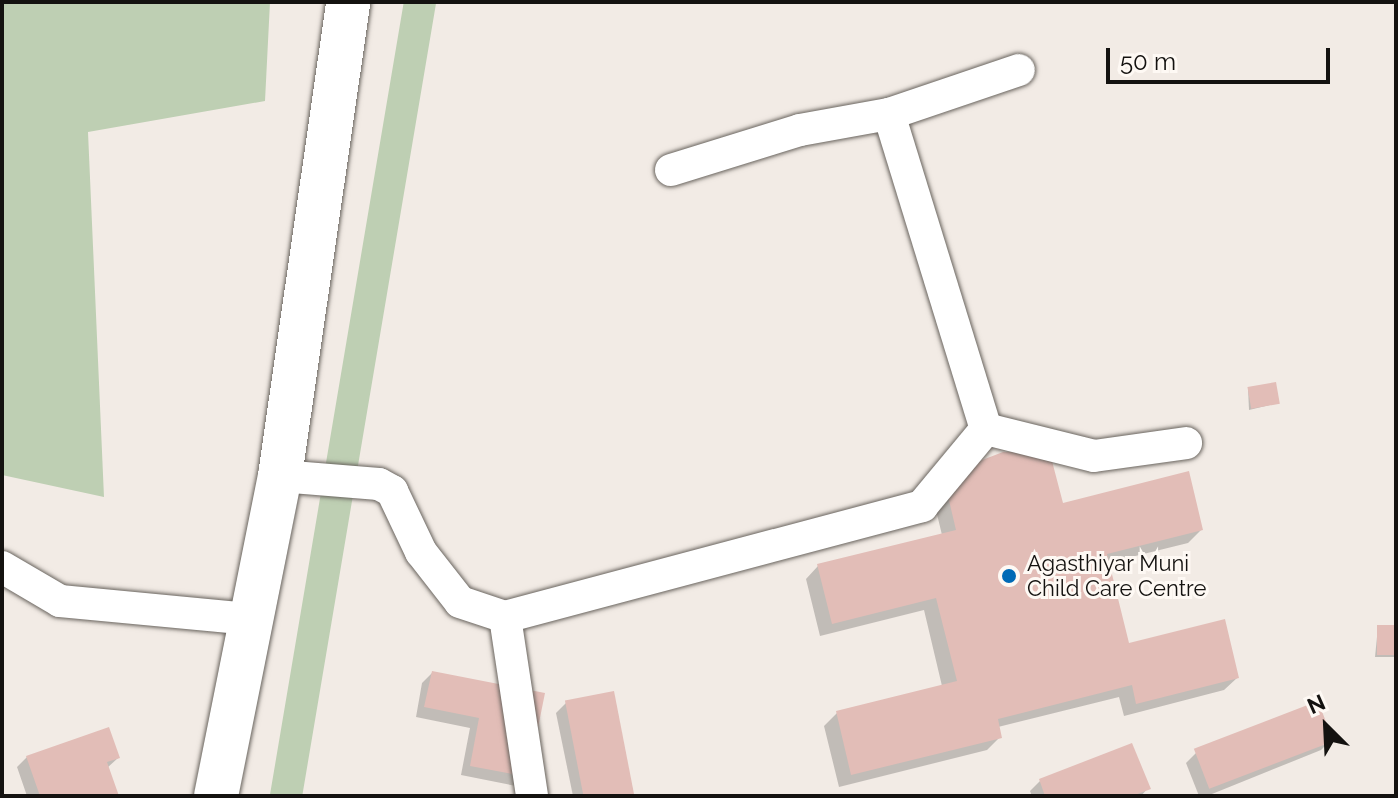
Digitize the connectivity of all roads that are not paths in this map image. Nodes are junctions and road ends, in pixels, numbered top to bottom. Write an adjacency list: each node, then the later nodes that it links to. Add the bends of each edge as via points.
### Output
1 (348, 2): 7 (street)
2 (1019, 70): 3 (street)
3 (889, 114): 4 (street, via 800,130); 5 (street)
4 (671, 170)
5 (986, 429): 6 (street, via 1094,456); 9 (street, via 922,506)
6 (1186, 443)
7 (280, 476): 9 (street, via 392,491 421,552 460,602); 10 (street)
8 (2, 567): 10 (street, via 60,601)
9 (505, 617): 12 (street)
10 (251, 619): 11 (street)
11 (216, 796)
12 (532, 796)

